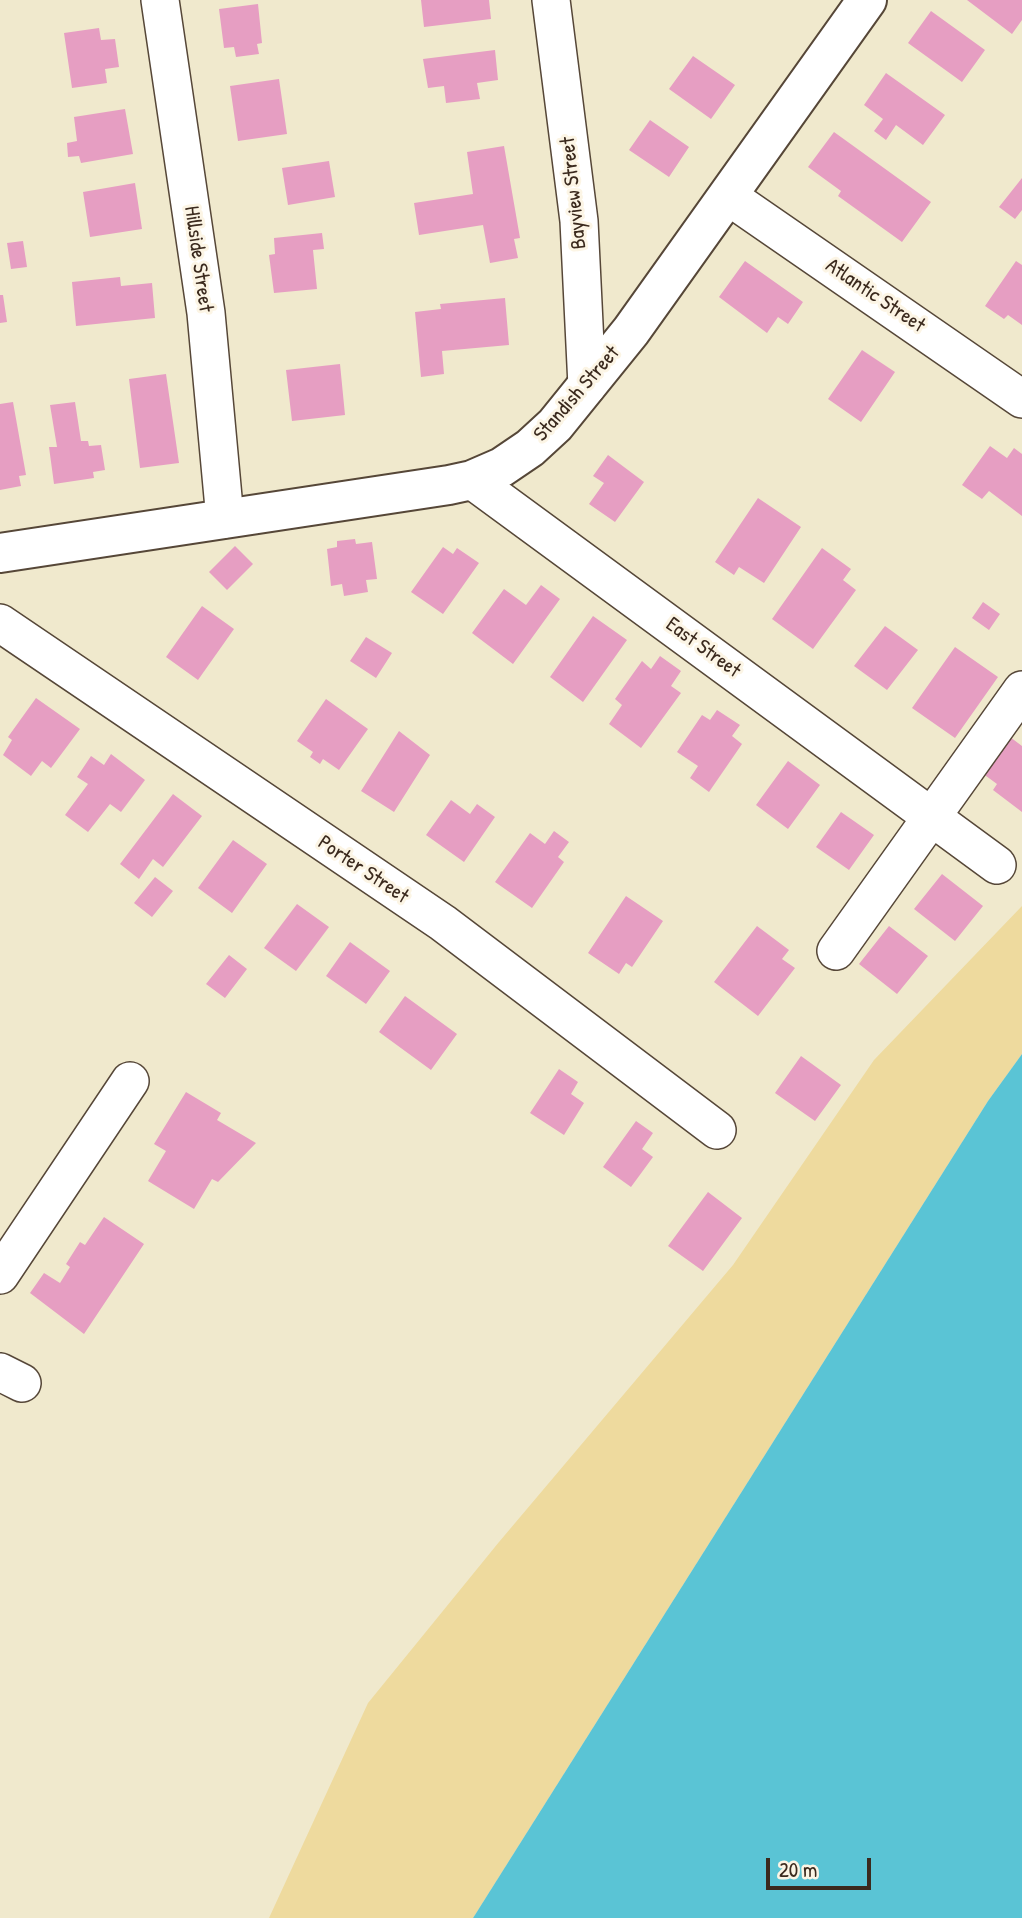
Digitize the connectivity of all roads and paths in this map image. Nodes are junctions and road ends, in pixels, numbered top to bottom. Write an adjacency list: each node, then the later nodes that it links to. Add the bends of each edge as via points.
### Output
1 (160, 0): 8 (street, Hillside Street, via 206,313)
2 (551, 0): 5 (street, Bayview Street, via 579,221)
3 (867, 0): 4 (street, Standish Street)
4 (728, 196): 5 (street, Standish Street); 6 (street, Atlantic Street)
5 (587, 386): 7 (street, Standish Street, via 530,448)
6 (1022, 398)
7 (472, 480): 8 (street, Standish Street); 12 (street, East Street)
8 (225, 519): 9 (street, Standish Street)
9 (0, 553)
10 (0, 623): 16 (street, Porter Street, via 443,923)
11 (1022, 690): 12 (street)
12 (932, 817): 13 (street, East Street); 14 (street)
13 (997, 865)
14 (836, 951)
15 (130, 1082): 17 (street)
16 (717, 1130)
17 (0, 1275)

